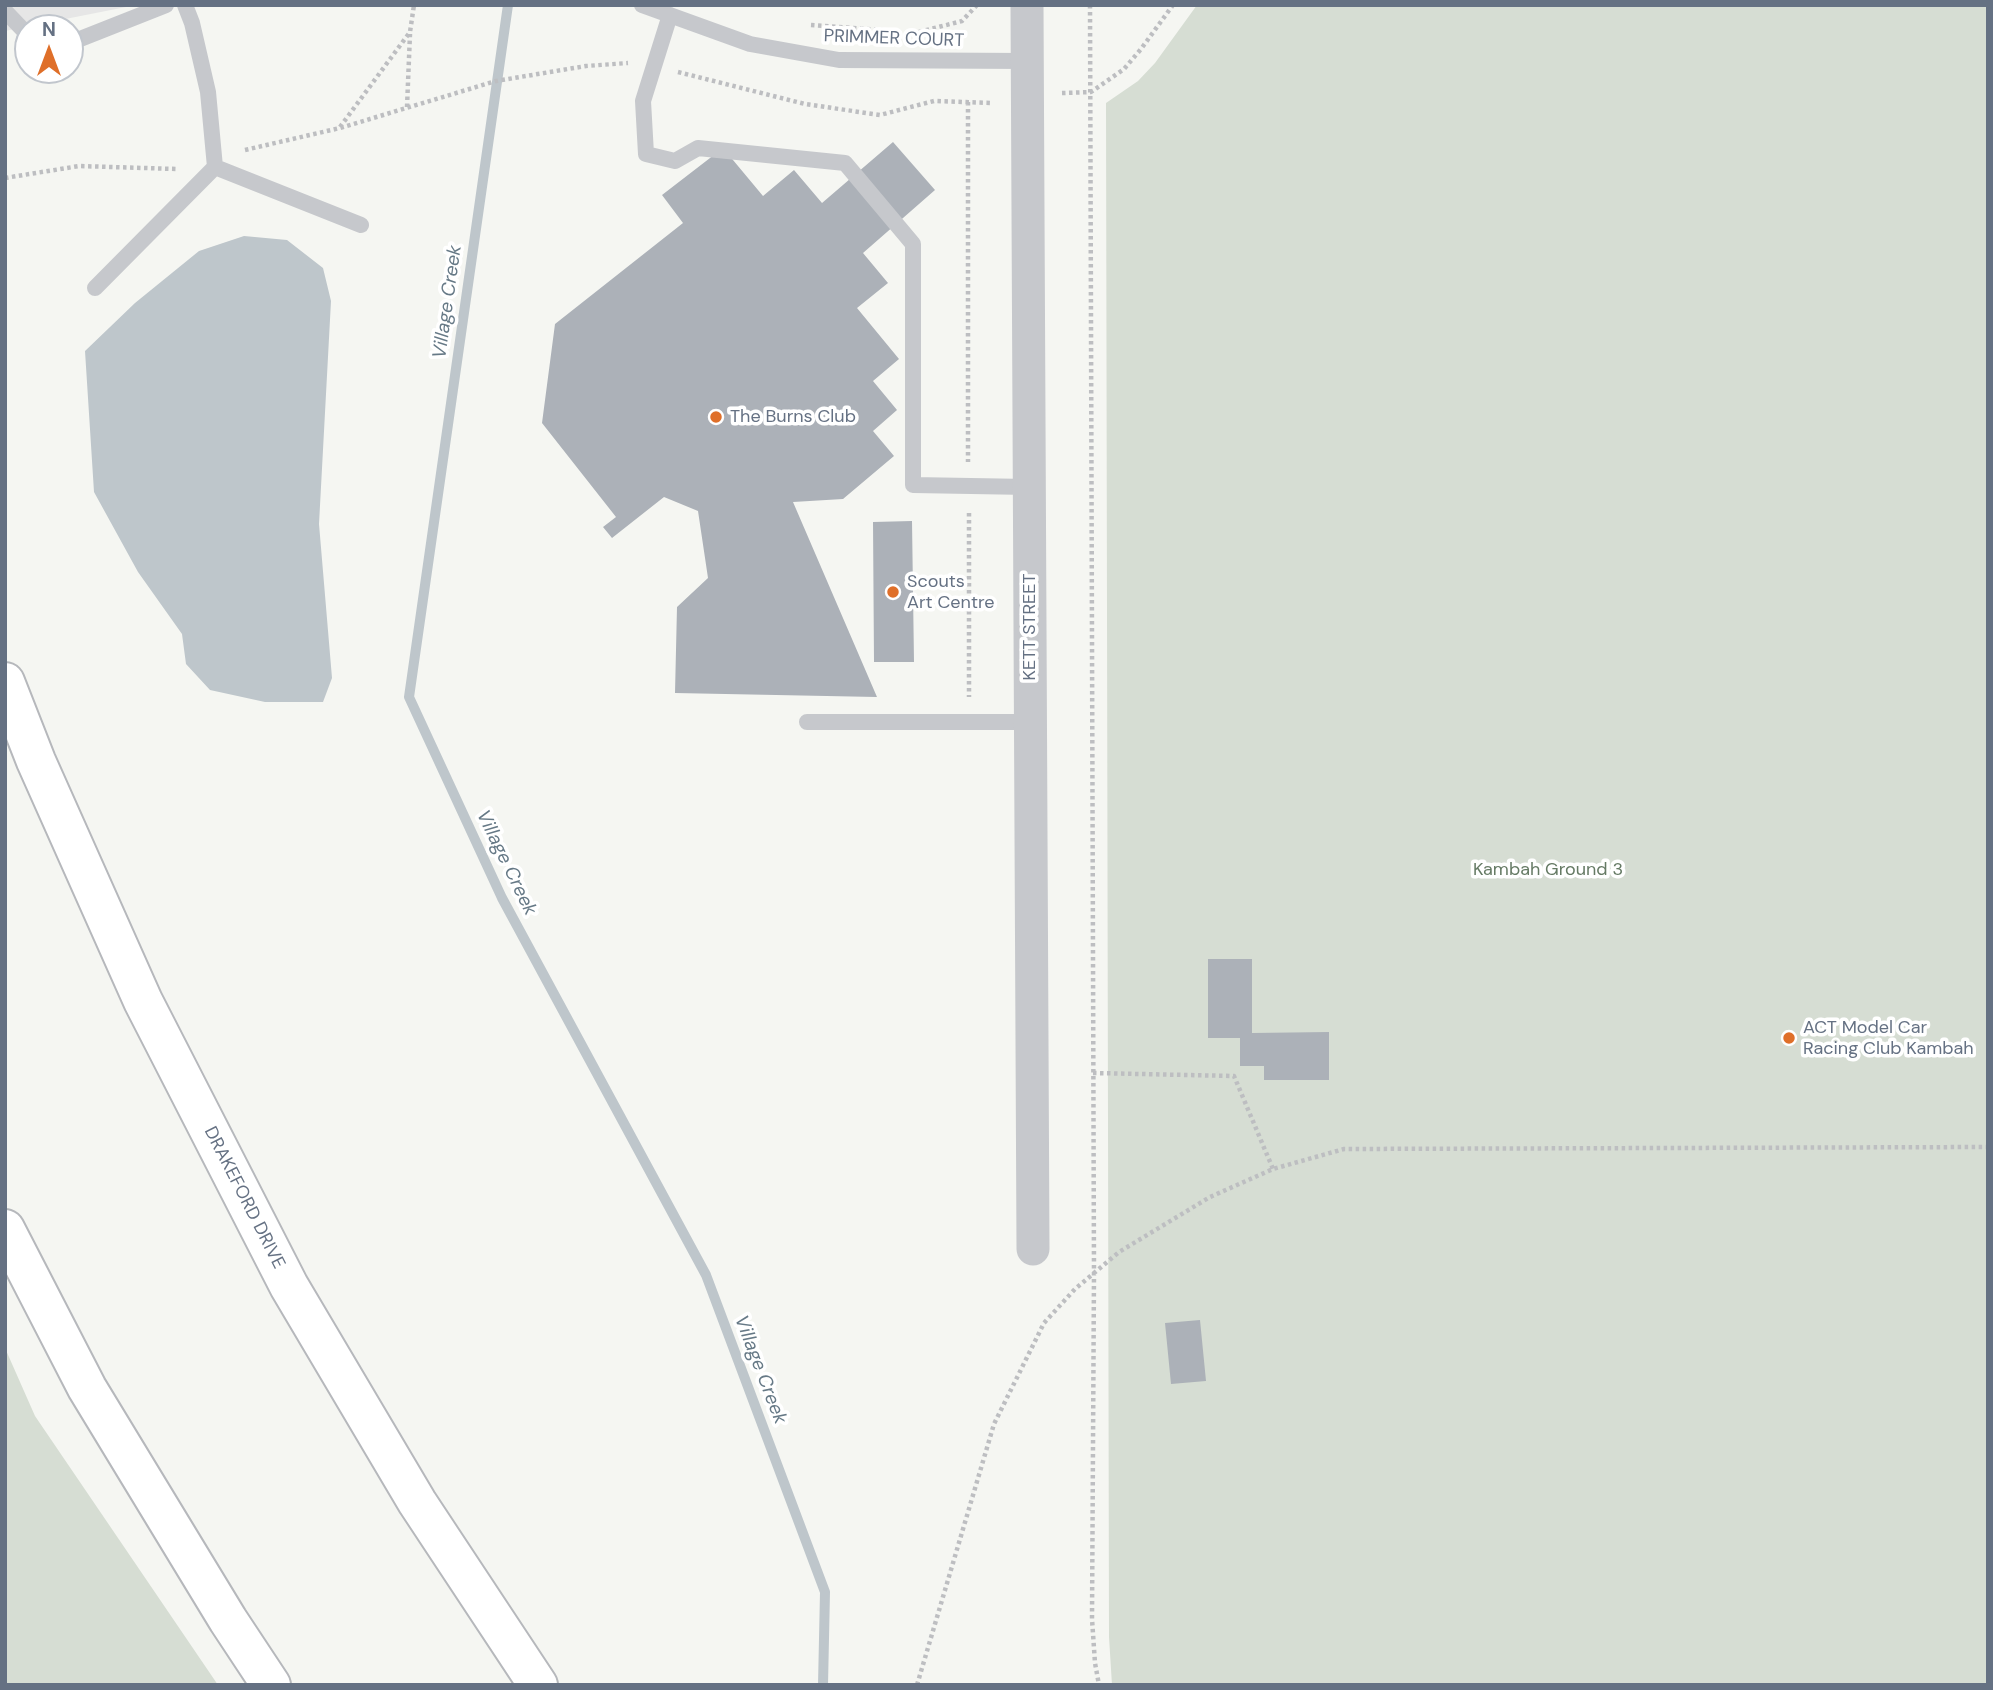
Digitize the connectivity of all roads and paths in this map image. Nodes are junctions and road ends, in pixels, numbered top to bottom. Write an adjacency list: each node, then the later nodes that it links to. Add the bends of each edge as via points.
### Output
1 (166, 5): 14 (lane)
2 (185, 5): 22 (lane, via 208,92)
3 (414, 5): 12 (path)
4 (642, 5): 9 (lane, PRIMMER COURT)
5 (977, 5): 13 (path, via 962,21)
6 (1027, 5): 15 (street, KETT STREET)
7 (1090, 5): 17 (path)
8 (1173, 5): 17 (path, via 1124,69)
9 (670, 15): 15 (lane, PRIMMER COURT, via 750,44 839,60); 16 (lane)
10 (798, 24): 11 (path)
11 (903, 31)
12 (410, 32): 20 (path); 21 (path)
13 (916, 32)
14 (84, 37)
15 (1027, 61): 19 (street, KETT STREET)
16 (653, 67): 18 (path, via 805,104 880,115 934,102); 20 (path, via 625,63 586,66 496,81); 26 (lane, via 643,102 646,154 675,161 698,148 845,163 913,244 913,485)
17 (1091, 92): 19 (path, via 1053,93); 32 (path)
18 (968, 102): 19 (path); 26 (path)
19 (1027, 103): 27 (street, KETT STREET)
20 (407, 107): 21 (path)
21 (340, 128): 22 (path)
22 (214, 162): 23 (path, via 178,169 79,166); 24 (lane); 25 (lane)
23 (5, 178)
24 (361, 225)
25 (95, 288)
26 (968, 486): 27 (lane); 30 (path)
27 (1029, 487): 31 (street, KETT STREET)
28 (5, 682): 39 (highway, DRAKEFORD DRIVE, via 143,1001 289,1286 417,1502)
29 (807, 722): 30 (lane)
30 (969, 722): 31 (lane)
31 (1030, 722): 36 (street, KETT STREET)
32 (1093, 1073): 34 (path, via 1234,1076); 37 (path)
33 (1988, 1147): 34 (path, via 1344,1149)
34 (1273, 1169): 37 (path, via 1170,1219)
35 (5, 1230): 38 (highway, via 88,1388)
36 (1033, 1249)
37 (1094, 1272): 40 (path, via 1044,1323 994,1424); 41 (path, via 1092,1619)
38 (271, 1685)
39 (538, 1685)
40 (917, 1685)
41 (1099, 1685)

